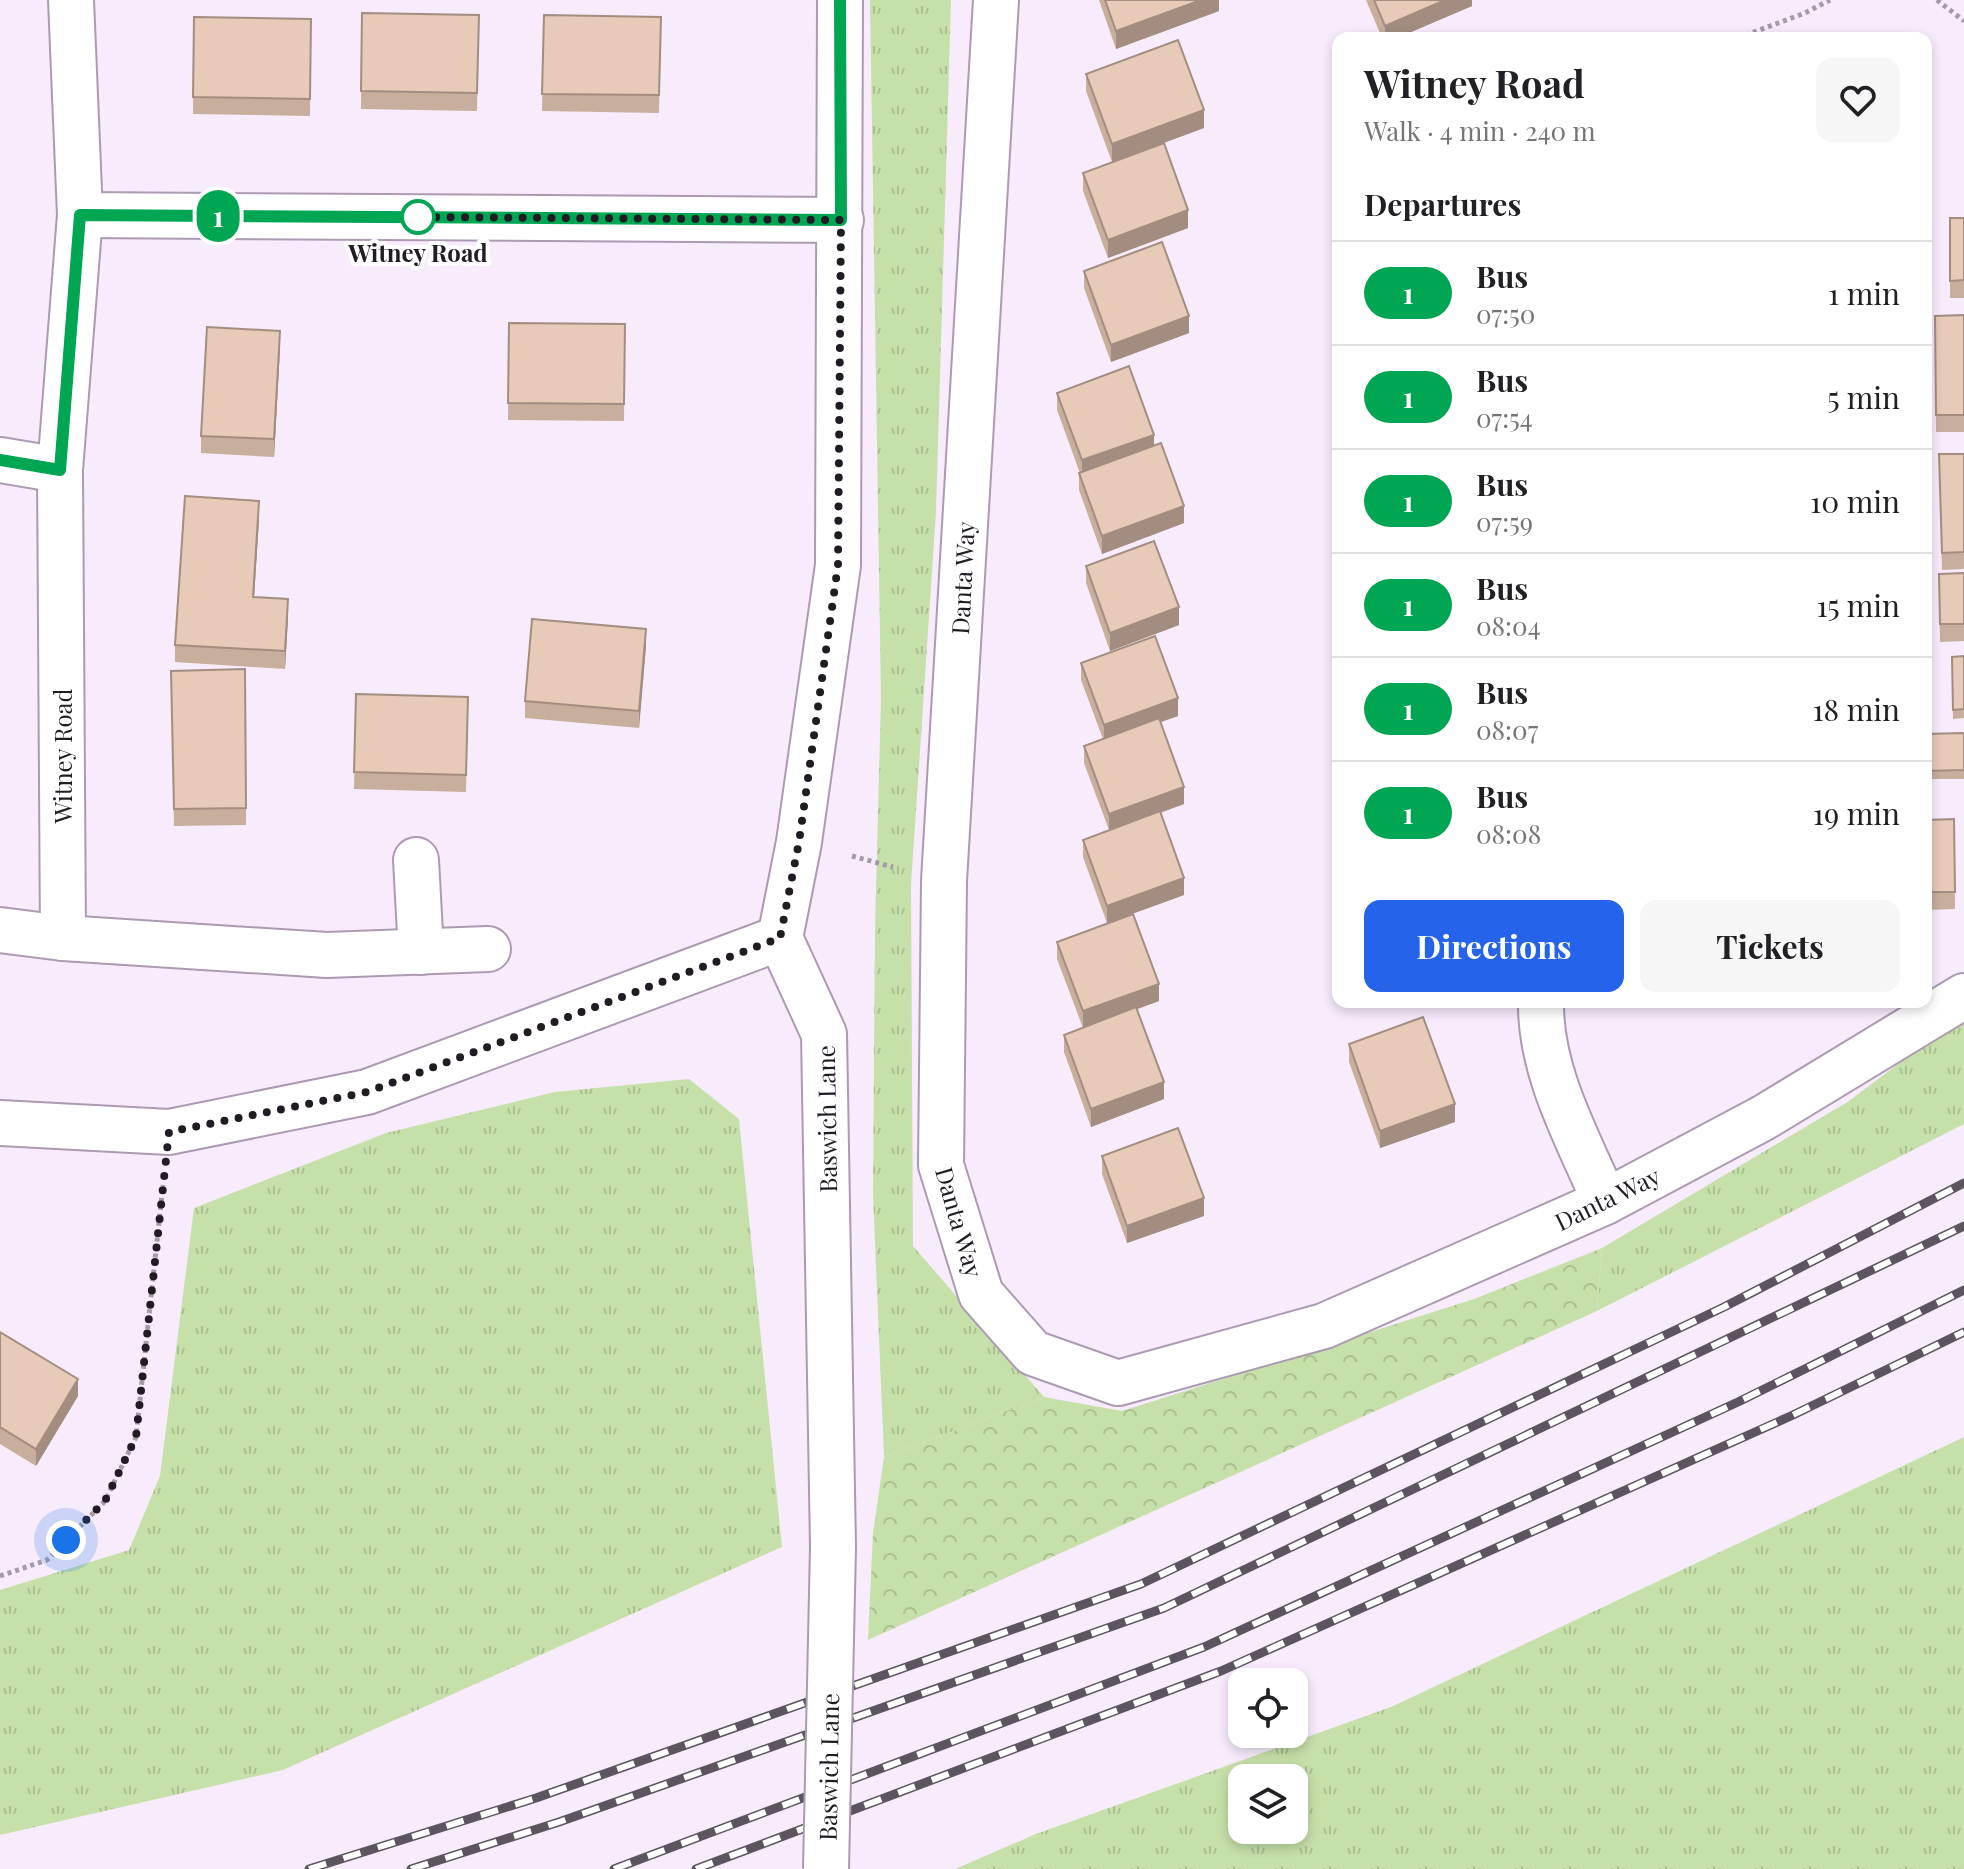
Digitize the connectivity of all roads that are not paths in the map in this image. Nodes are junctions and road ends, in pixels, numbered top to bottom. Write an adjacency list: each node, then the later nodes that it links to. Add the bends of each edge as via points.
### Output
1 (71, 0): 4 (street, Witney Road)
2 (840, 0): 5 (street)
3 (996, 0): 17 (street, Danta Way, via 943,912 941,1165 981,1294 1033,1353 1118,1383 1324,1326)
4 (80, 215): 5 (street); 7 (street, Witney Road)
5 (841, 220): 11 (street, via 838,565 799,842)
6 (0, 460): 7 (street)
7 (60, 470): 10 (street, Witney Road)
8 (416, 860): 13 (street)
9 (0, 930): 10 (street)
10 (63, 938): 13 (street, via 327,955)
11 (780, 938): 16 (street, via 367,1092 169,1132); 18 (street, Baswich Lane, bridge, via 824,1034 833,1547)
12 (488, 949): 13 (street)
13 (421, 952)
14 (1964, 996): 17 (street, Danta Way, via 1763,1118)
15 (1541, 1008): 17 (street, via 1553,1080)
16 (0, 1123)
17 (1605, 1202)
18 (826, 1869)

